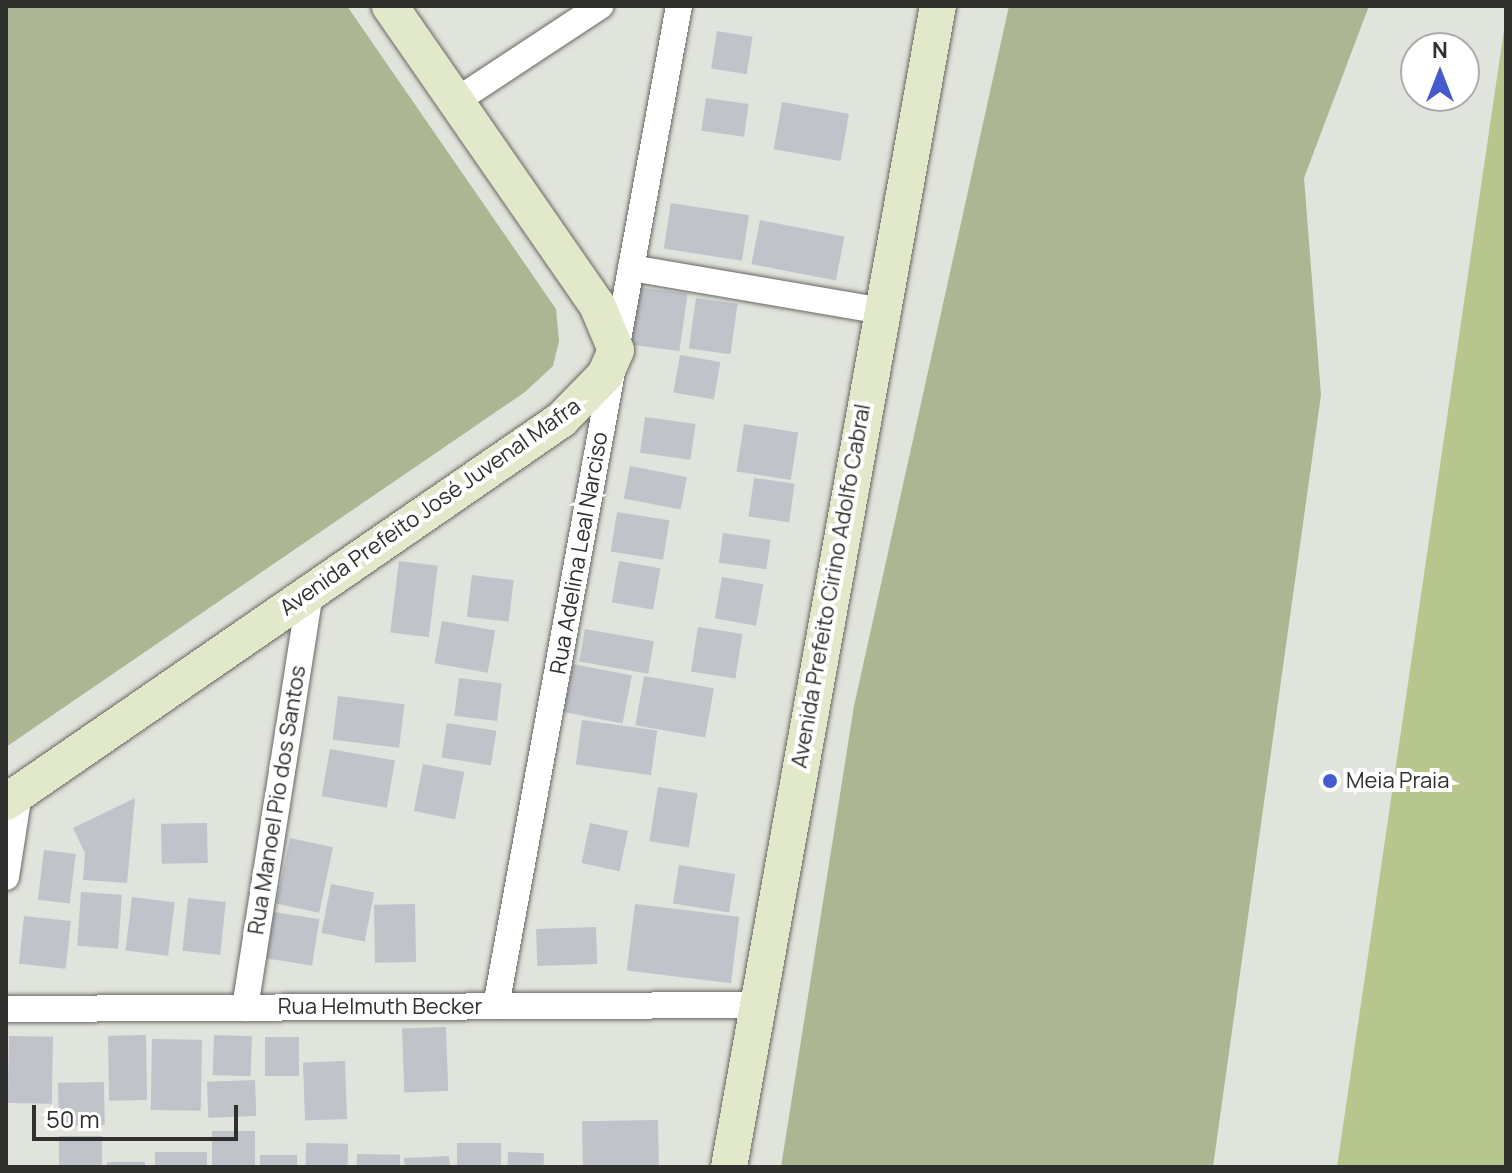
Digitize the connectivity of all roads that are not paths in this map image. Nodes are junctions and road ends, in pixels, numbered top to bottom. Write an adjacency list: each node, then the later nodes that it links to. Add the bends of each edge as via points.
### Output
1 (390, 6): 5 (main road)
2 (600, 6): 5 (street)
3 (679, 6): 6 (street, Rua Adelina Leal Narciso)
4 (938, 6): 7 (main road, Avenida Prefeito Cirino Adolfo Cabral)
5 (456, 101): 8 (main road, via 597,305)
6 (631, 268): 7 (street); 8 (street, Rua Adelina Leal Narciso)
7 (882, 311): 12 (main road, Avenida Prefeito Cirino Adolfo Cabral)
8 (616, 350): 9 (main road, Avenida Prefeito José Juvenal Mafra, via 592,392 561,420); 13 (street, Rua Adelina Leal Narciso)
9 (310, 593): 10 (main road, Avenida Prefeito José Juvenal Mafra); 14 (street, Rua Manoel Pio dos Santos)
10 (12, 797): 11 (street)
11 (6, 877)
12 (755, 1005): 13 (street, Rua Helmuth Becker); 16 (main road, Avenida Prefeito Cirino Adolfo Cabral)
13 (496, 1006): 14 (street, Rua Helmuth Becker)
14 (245, 1008): 15 (street, Rua Helmuth Becker)
15 (6, 1009)
16 (729, 1167)

